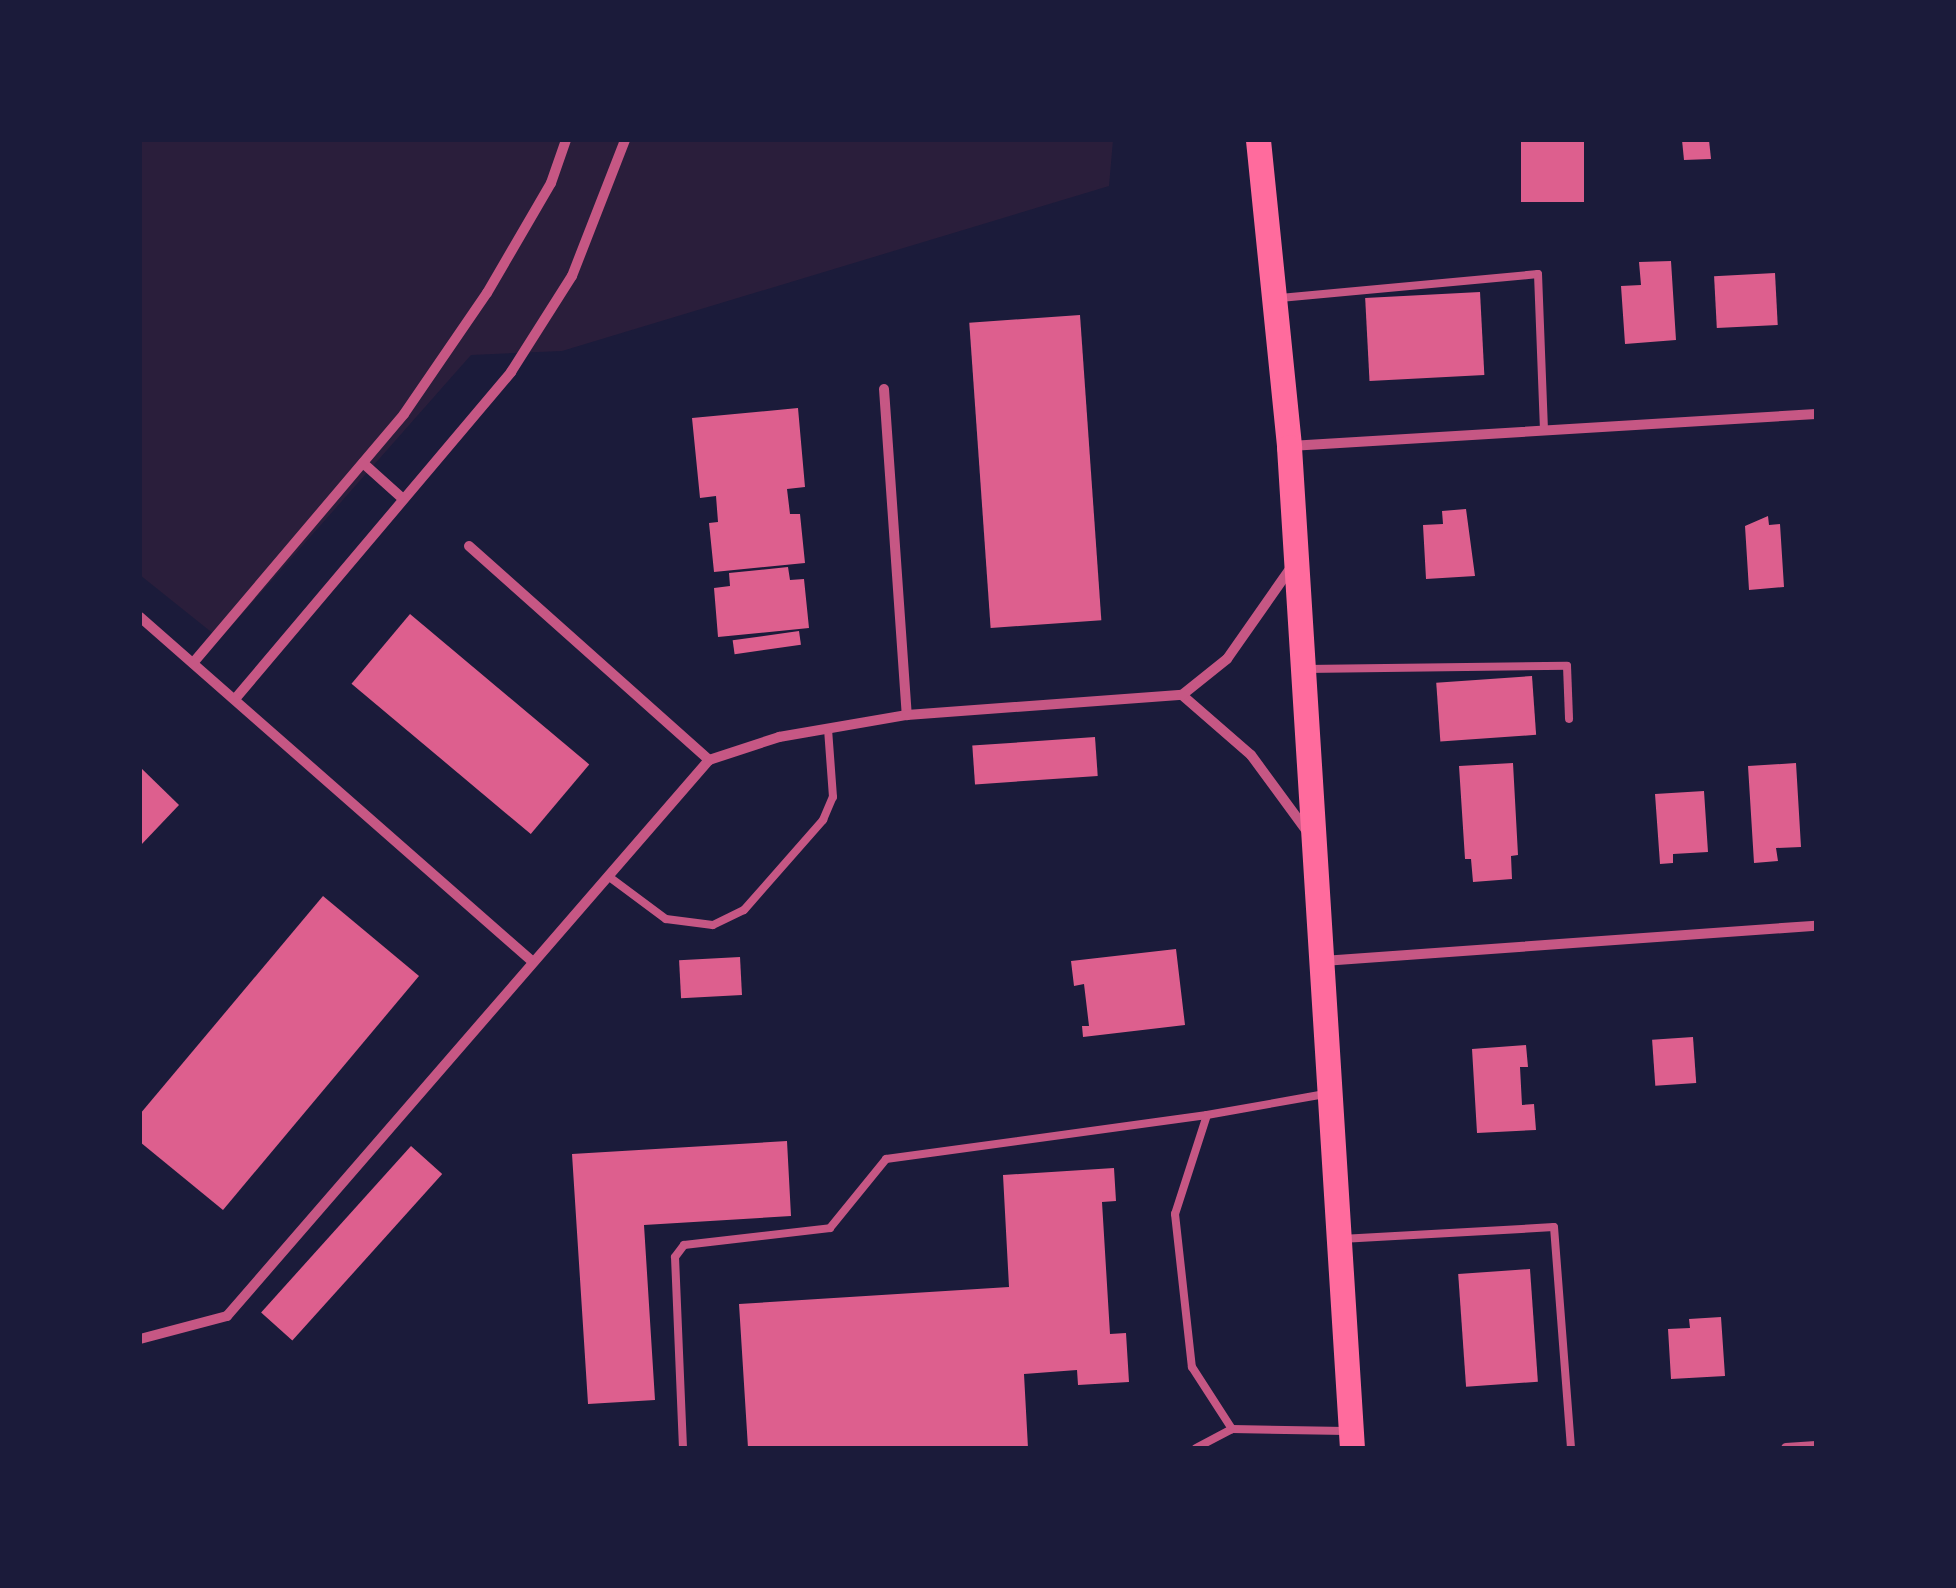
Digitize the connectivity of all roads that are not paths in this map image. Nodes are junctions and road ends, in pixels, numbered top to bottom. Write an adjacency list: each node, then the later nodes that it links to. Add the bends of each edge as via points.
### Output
1 (566, 140): 9 (street, via 552,183 487,293)
2 (625, 140): 10 (street, via 572,276 511,372)
3 (1258, 140): 4 (main road)
4 (1272, 298): 7 (lane, via 1538,274); 8 (main road)
5 (884, 389): 18 (street)
6 (1816, 414): 7 (street)
7 (1544, 430): 8 (street)
8 (1289, 446): 12 (main road)
9 (363, 463): 10 (street); 14 (street)
10 (402, 498): 17 (street)
11 (470, 546): 21 (street)
12 (1293, 565): 15 (main road); 16 (street, via 1228,659)
13 (140, 617): 14 (street)
14 (193, 663): 17 (street)
15 (1301, 669): 19 (lane, via 1566,666); 22 (main road)
16 (1182, 695): 18 (street); 22 (street, via 1251,754)
17 (235, 699): 26 (street)
18 (907, 714): 20 (street)
19 (1569, 719)
20 (828, 729): 21 (street); 23 (lane, via 833,797 823,820 744,910 713,924 666,919)
21 (708, 760): 23 (street)
22 (1314, 841): 25 (main road)
23 (608, 876): 26 (street)
24 (1816, 926): 25 (street)
25 (1322, 961): 27 (main road)
26 (533, 962): 30 (street, via 227,1316)
27 (1328, 1093): 28 (lane); 29 (main road)
28 (1207, 1115): 31 (lane, via 1176,1214 1192,1367); 34 (lane, via 886,1159 830,1228 684,1245 675,1258)
29 (1340, 1239): 32 (main road); 36 (lane, via 1554,1226)
30 (140, 1339)
31 (1232, 1429): 32 (lane); 35 (lane)
32 (1351, 1440)
33 (1816, 1446): 37 (street)
34 (683, 1448)
35 (1196, 1448)
36 (1571, 1448)
37 (1786, 1448)

